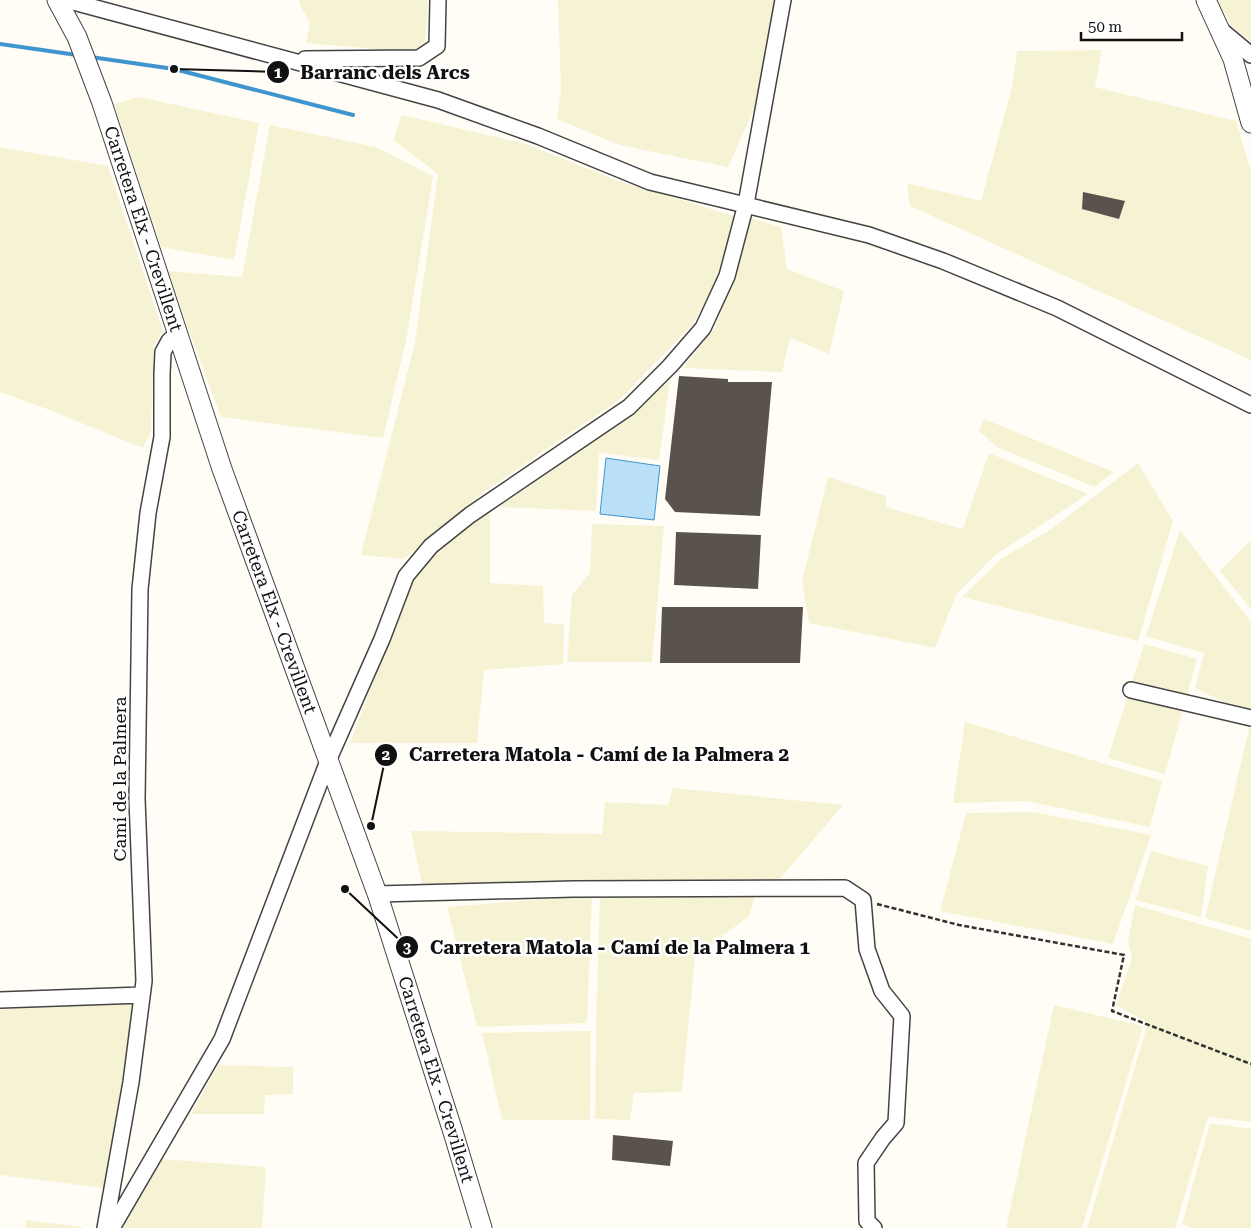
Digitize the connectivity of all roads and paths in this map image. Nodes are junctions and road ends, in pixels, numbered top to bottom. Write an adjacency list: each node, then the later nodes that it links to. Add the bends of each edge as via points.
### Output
1 (57, 0): 11 (street, Carretera Elx - Crevillent, via 77,36 102,103)
2 (66, 0): 8 (street)
3 (438, 0): 8 (street, via 437,46 419,58)
4 (783, 0): 10 (street)
5 (1206, 0): 6 (street)
6 (1221, 30): 7 (street); 9 (street, via 1233,59)
7 (1251, 55)
8 (286, 60): 10 (street, via 438,100 650,182)
9 (1251, 123)
10 (746, 204): 12 (street, via 869,235 942,260 1057,308); 15 (street, via 728,276 703,328 670,366 629,407 470,515 431,546 406,576)
11 (177, 334): 15 (street, Carretera Elx - Crevillent, via 222,469); 18 (street, Camí de la Palmera, via 163,352 162,437 148,514 140,589 136,799)
12 (1251, 404)
13 (1131, 690): 14 (street)
14 (1251, 718)
15 (328, 761): 16 (street, Carretera Elx - Crevillent); 22 (street, via 222,1039)
16 (377, 894): 17 (street, via 845,888); 23 (street, Carretera Elx - Crevillent)
17 (864, 900): 20 (path, via 959,925 1124,955 1112,1011); 24 (street, via 867,948 882,992 902,1016 896,1123 866,1163 867,1221)
18 (142, 994): 19 (street); 21 (street, Camí de la Palmera, via 131,1082)
19 (0, 1000)
20 (1251, 1064)
21 (104, 1228)
22 (112, 1228)
23 (482, 1228)
24 (874, 1228)

